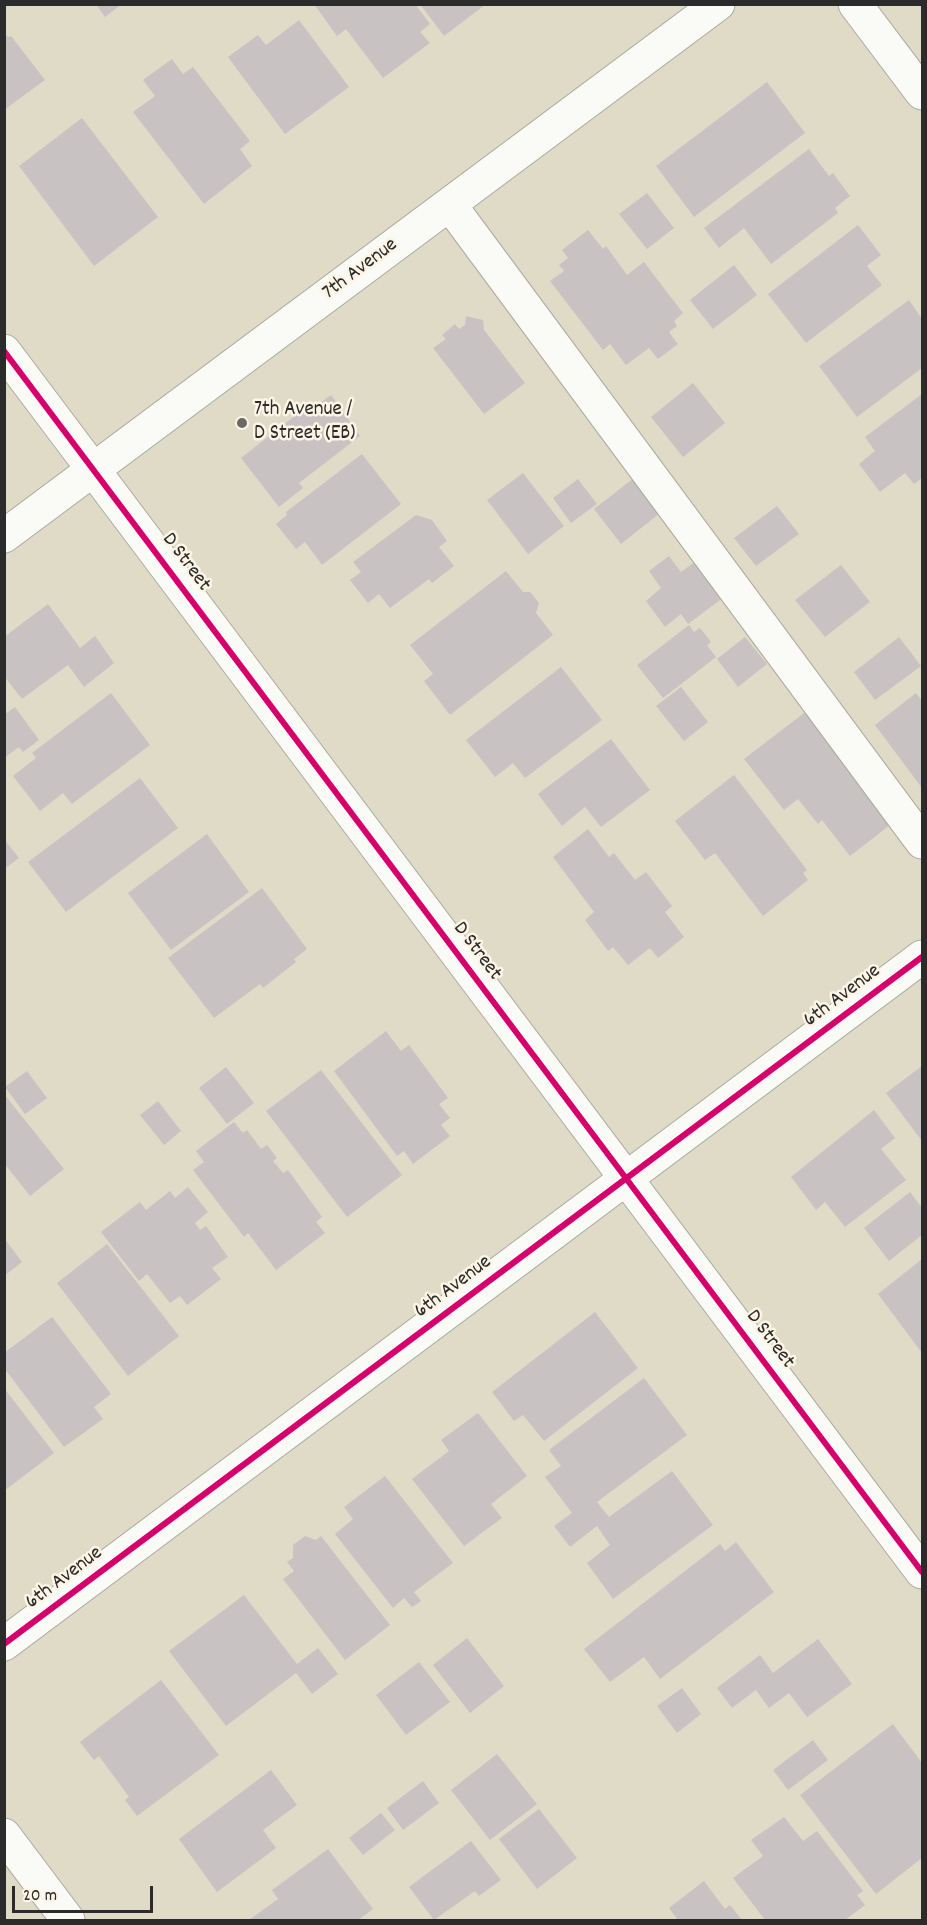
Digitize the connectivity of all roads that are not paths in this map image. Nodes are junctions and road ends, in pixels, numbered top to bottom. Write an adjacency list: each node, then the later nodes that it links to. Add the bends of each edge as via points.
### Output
1 (718, 4): 4 (street, 7th Avenue)
2 (855, 4): 3 (street)
3 (922, 93)
4 (450, 205): 6 (street, 7th Avenue); 8 (street)
5 (4, 351): 6 (street, D Street)
6 (93, 470): 7 (street, 7th Avenue); 10 (street, D Street)
7 (4, 536)
8 (922, 842)
9 (922, 957): 10 (street, 6th Avenue)
10 (627, 1178): 11 (street, D Street); 12 (street, 6th Avenue)
11 (922, 1572)
12 (4, 1644)
13 (4, 1835): 14 (street)
14 (68, 1920)

